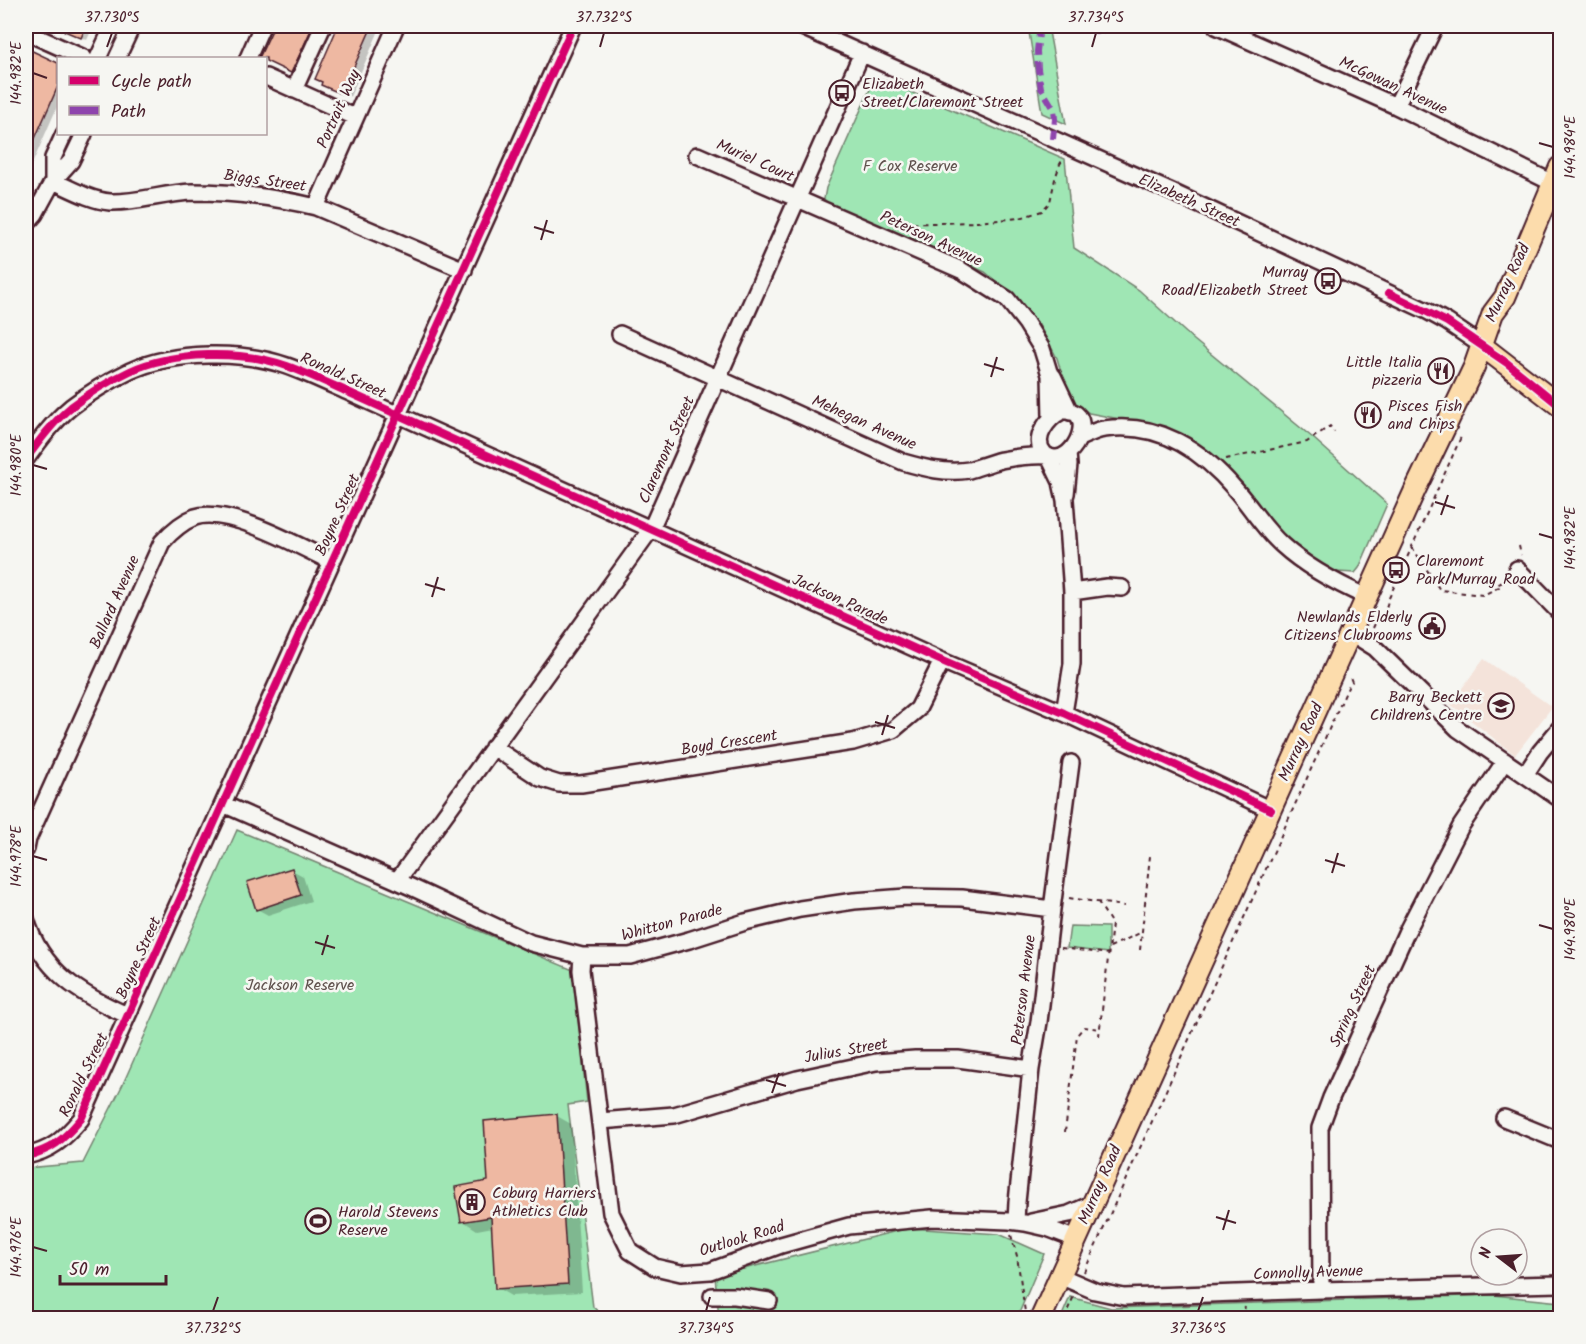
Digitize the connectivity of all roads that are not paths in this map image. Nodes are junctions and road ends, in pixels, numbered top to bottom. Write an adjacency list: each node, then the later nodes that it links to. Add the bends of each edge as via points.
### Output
1 (113, 26): 14 (street)
2 (132, 26): 15 (street)
3 (262, 26): 16 (street)
4 (323, 26): 18 (street)
5 (396, 26): 20 (street, Portrait Way)
6 (573, 26): 29 (street, Boyne Street)
7 (800, 26): 12 (street, Elizabeth Street)
8 (1216, 26): 11 (street, McGowan Avenue)
9 (1435, 26): 19 (street)
10 (26, 32): 13 (street)
11 (1249, 32): 19 (street, McGowan Avenue)
12 (862, 53): 26 (street, Claremont Street); 31 (street, Elizabeth Street, via 1427,311)
13 (82, 57)
14 (98, 57)
15 (117, 57)
16 (248, 57)
17 (267, 77): 18 (street)
18 (294, 90): 20 (street)
19 (1396, 106): 24 (street, McGowan Avenue)
20 (354, 117): 27 (street, Portrait Way)
21 (64, 135): 25 (street, via 53,158)
22 (84, 135): 25 (street, via 72,161)
23 (697, 155): 26 (street, Muriel Court)
24 (1557, 175): 31 (main road, Murray Road, via 1505,297 1492,313)
25 (53, 181): 27 (street, Biggs Street, via 109,202 189,192 234,193); 28 (street)
26 (798, 199): 32 (street, Peterson Avenue, via 985,284 1006,299 1026,323); 33 (street, Claremont Street)
27 (316, 207): 29 (street, Biggs Street)
28 (29, 215)
29 (464, 270): 36 (street, Boyne Street)
30 (620, 334): 33 (street, Mehegan Avenue)
31 (1481, 345): 34 (main road, Elizabeth Street); 51 (main road, Murray Road)
32 (1048, 365): 35 (street, Peterson Avenue); 37 (street, Peterson Avenue)
33 (719, 378): 44 (street, Mehegan Avenue, via 903,462 950,471); 46 (street, Claremont Street)
34 (1560, 406)
35 (1074, 414): 37 (street, via 1062,411); 38 (street); 40 (street, via 1082,427)
36 (398, 416): 43 (street, Ronald Street, via 286,365 251,357 196,355 131,370 100,387 70,408); 46 (street, Jackson Parade); 47 (street, Boyne Street)
37 (1051, 418): 39 (street)
38 (1128, 427): 40 (street, via 1103,429); 51 (street, via 1164,434 1197,453 1214,466 1282,545 1311,567)
39 (1040, 435): 42 (street, via 1040,445); 44 (street, Mehegan Avenue)
40 (1079, 438): 41 (street)
41 (1068, 453): 42 (street); 45 (street)
42 (1048, 457): 44 (street, Mehegan Avenue); 45 (street, via 1058,473)
43 (26, 459)
44 (1001, 460)
45 (1065, 500): 50 (street)
46 (651, 530): 54 (street, Jackson Parade); 57 (street, Claremont Street)
47 (332, 562): 62 (street, Boyne Street); 64 (street, Ballard Avenue, via 240,520 222,516 196,517 172,531 162,543)
48 (1520, 565): 52 (street)
49 (1122, 588): 50 (street)
50 (1072, 592): 55 (street, via 1072,664)
51 (1367, 597): 53 (main road, Murray Road)
52 (1560, 613)
53 (1359, 637): 58 (street, via 1458,729); 63 (main road, Murray Road)
54 (942, 661): 55 (street, Jackson Parade); 57 (street, Boyd Crescent, via 918,710 893,730 853,742 581,784 559,784 540,778)
55 (1064, 713): 63 (street, Jackson Parade)
56 (1560, 728): 60 (street)
57 (493, 747): 65 (street, Claremont Street)
58 (1504, 761): 60 (street); 80 (street, Spring Street, via 1461,826 1406,933 1320,1128)
59 (1071, 763): 66 (street, Peterson Avenue)
60 (1525, 775): 61 (street)
61 (1560, 799)
62 (223, 804): 65 (street, Whitton Parade); 69 (street, Boyne Street)
63 (1271, 810): 75 (main road, Murray Road)
64 (26, 849)
65 (397, 881): 68 (street, Whitton Parade, via 531,943)
66 (1053, 902): 68 (street, Whitton Parade, via 906,897 854,901 745,922 630,956); 70 (street, Peterson Avenue)
67 (26, 920): 69 (street, via 38,949 61,976)
68 (582, 956): 72 (street, Outlook Road)
69 (127, 1016): 74 (street, Ronald Street, via 81,1119 56,1145)
70 (1031, 1069): 72 (street, Julius Street, via 957,1059 876,1062 798,1079 674,1115); 76 (street, Peterson Avenue)
71 (1504, 1119): 73 (street)
72 (600, 1121): 76 (street, Outlook Road, via 610,1213 630,1251 655,1267 681,1273 710,1271 849,1226 932,1218)
73 (1560, 1141)
74 (26, 1156)
75 (1092, 1204): 76 (street, Outlook Road, via 1068,1214); 77 (main road, Murray Road)
76 (1017, 1222): 77 (street, Outlook Road)
77 (1076, 1239): 78 (main road, Murray Road)
78 (1060, 1276): 80 (street, Connolly Avenue, via 1124,1298); 83 (main road, Murray Road)
79 (1560, 1284): 80 (street, Connolly Avenue)
80 (1321, 1290)
81 (712, 1296): 82 (street)
82 (769, 1301)
83 (1033, 1315)

